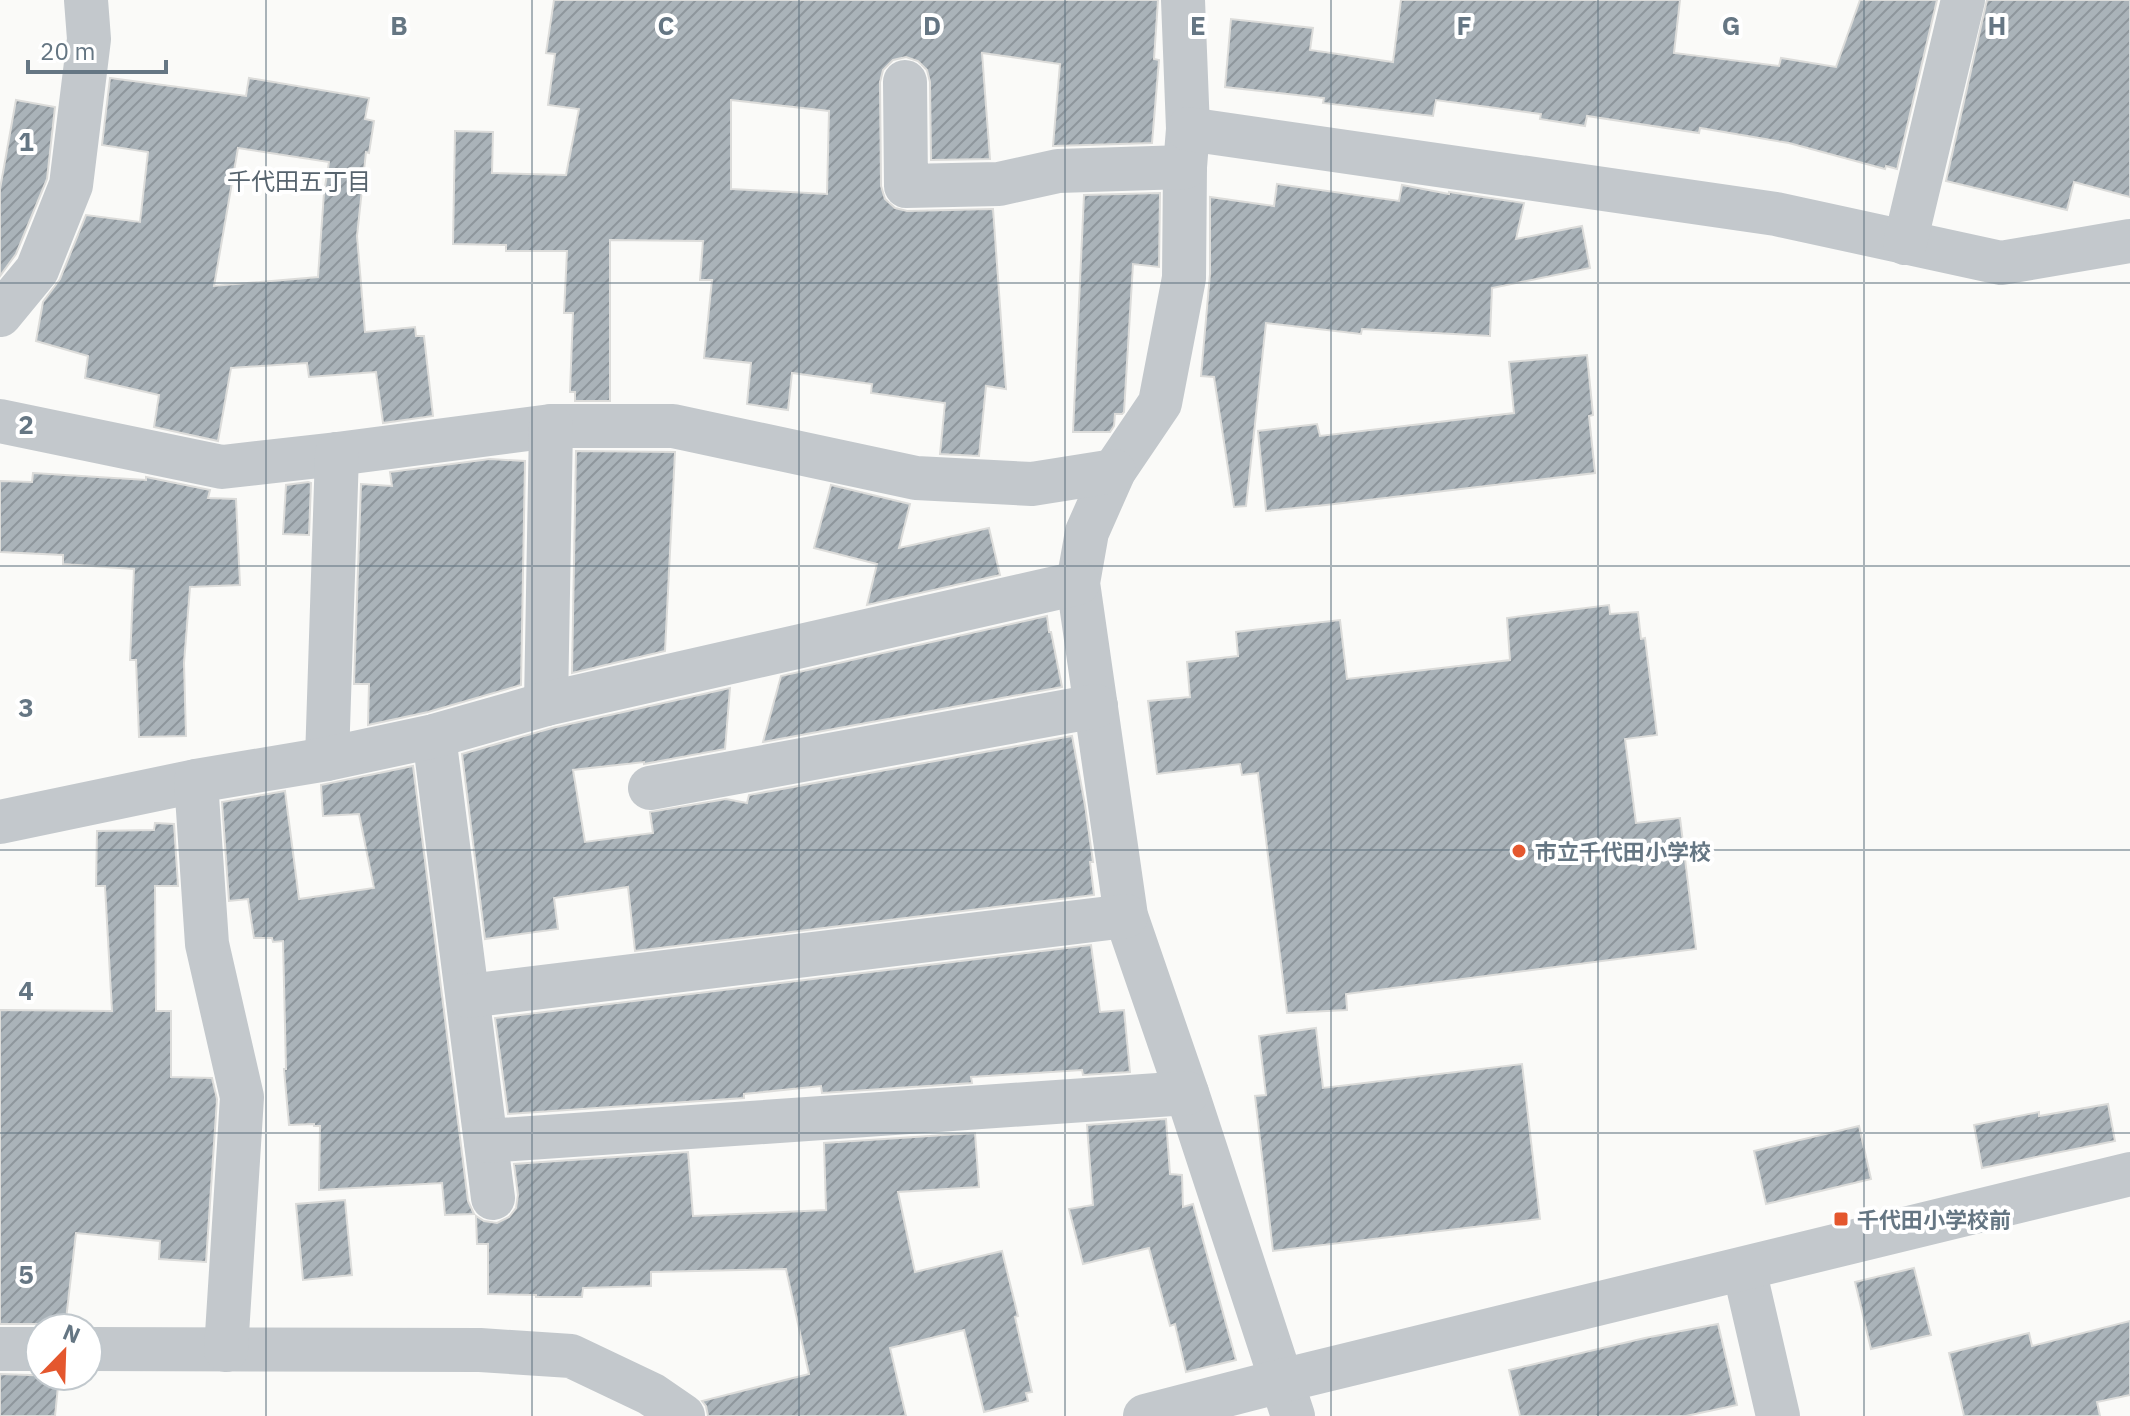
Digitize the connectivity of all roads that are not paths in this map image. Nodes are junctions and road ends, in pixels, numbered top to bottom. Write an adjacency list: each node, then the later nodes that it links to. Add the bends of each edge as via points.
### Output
1 (86, 0): 8 (street, via 89,39 71,185 37,270)
2 (1183, 0): 5 (street)
3 (1963, 0): 7 (street)
4 (905, 82): 5 (street, via 906,186 999,184)
5 (1187, 148): 7 (street, via 1776,214); 12 (street, via 1184,278 1160,403)
6 (2130, 241): 7 (street, via 2001,263)
7 (1905, 243)
8 (0, 315)
9 (0, 421): 11 (street, via 222,467)
10 (551, 426): 11 (street); 12 (street, via 673,426 916,478 1032,484); 14 (street)
11 (337, 454): 17 (street)
12 (1114, 471): 13 (street, via 1087,532)
13 (1078, 583): 14 (street); 15 (street)
14 (546, 704): 16 (street)
15 (1096, 706): 19 (street); 21 (street)
16 (434, 736): 17 (street); 22 (street)
17 (327, 759): 18 (street)
18 (196, 781): 20 (street); 31 (street, via 207,944 242,1097)
19 (650, 788)
20 (0, 822)
21 (1126, 916): 22 (street); 23 (street)
22 (468, 996): 24 (street)
23 (1187, 1093): 24 (street); 32 (street)
24 (486, 1141): 26 (street)
25 (2130, 1174): 27 (street)
26 (493, 1198)
27 (1744, 1269): 32 (street); 35 (street)
28 (0, 1349): 29 (street)
29 (24, 1349)
30 (104, 1349): 31 (street)
31 (226, 1350): 33 (street, via 480,1350 571,1356 651,1394)
32 (1287, 1398): 34 (street)
33 (683, 1416)
34 (1145, 1416)
35 (1778, 1416)

